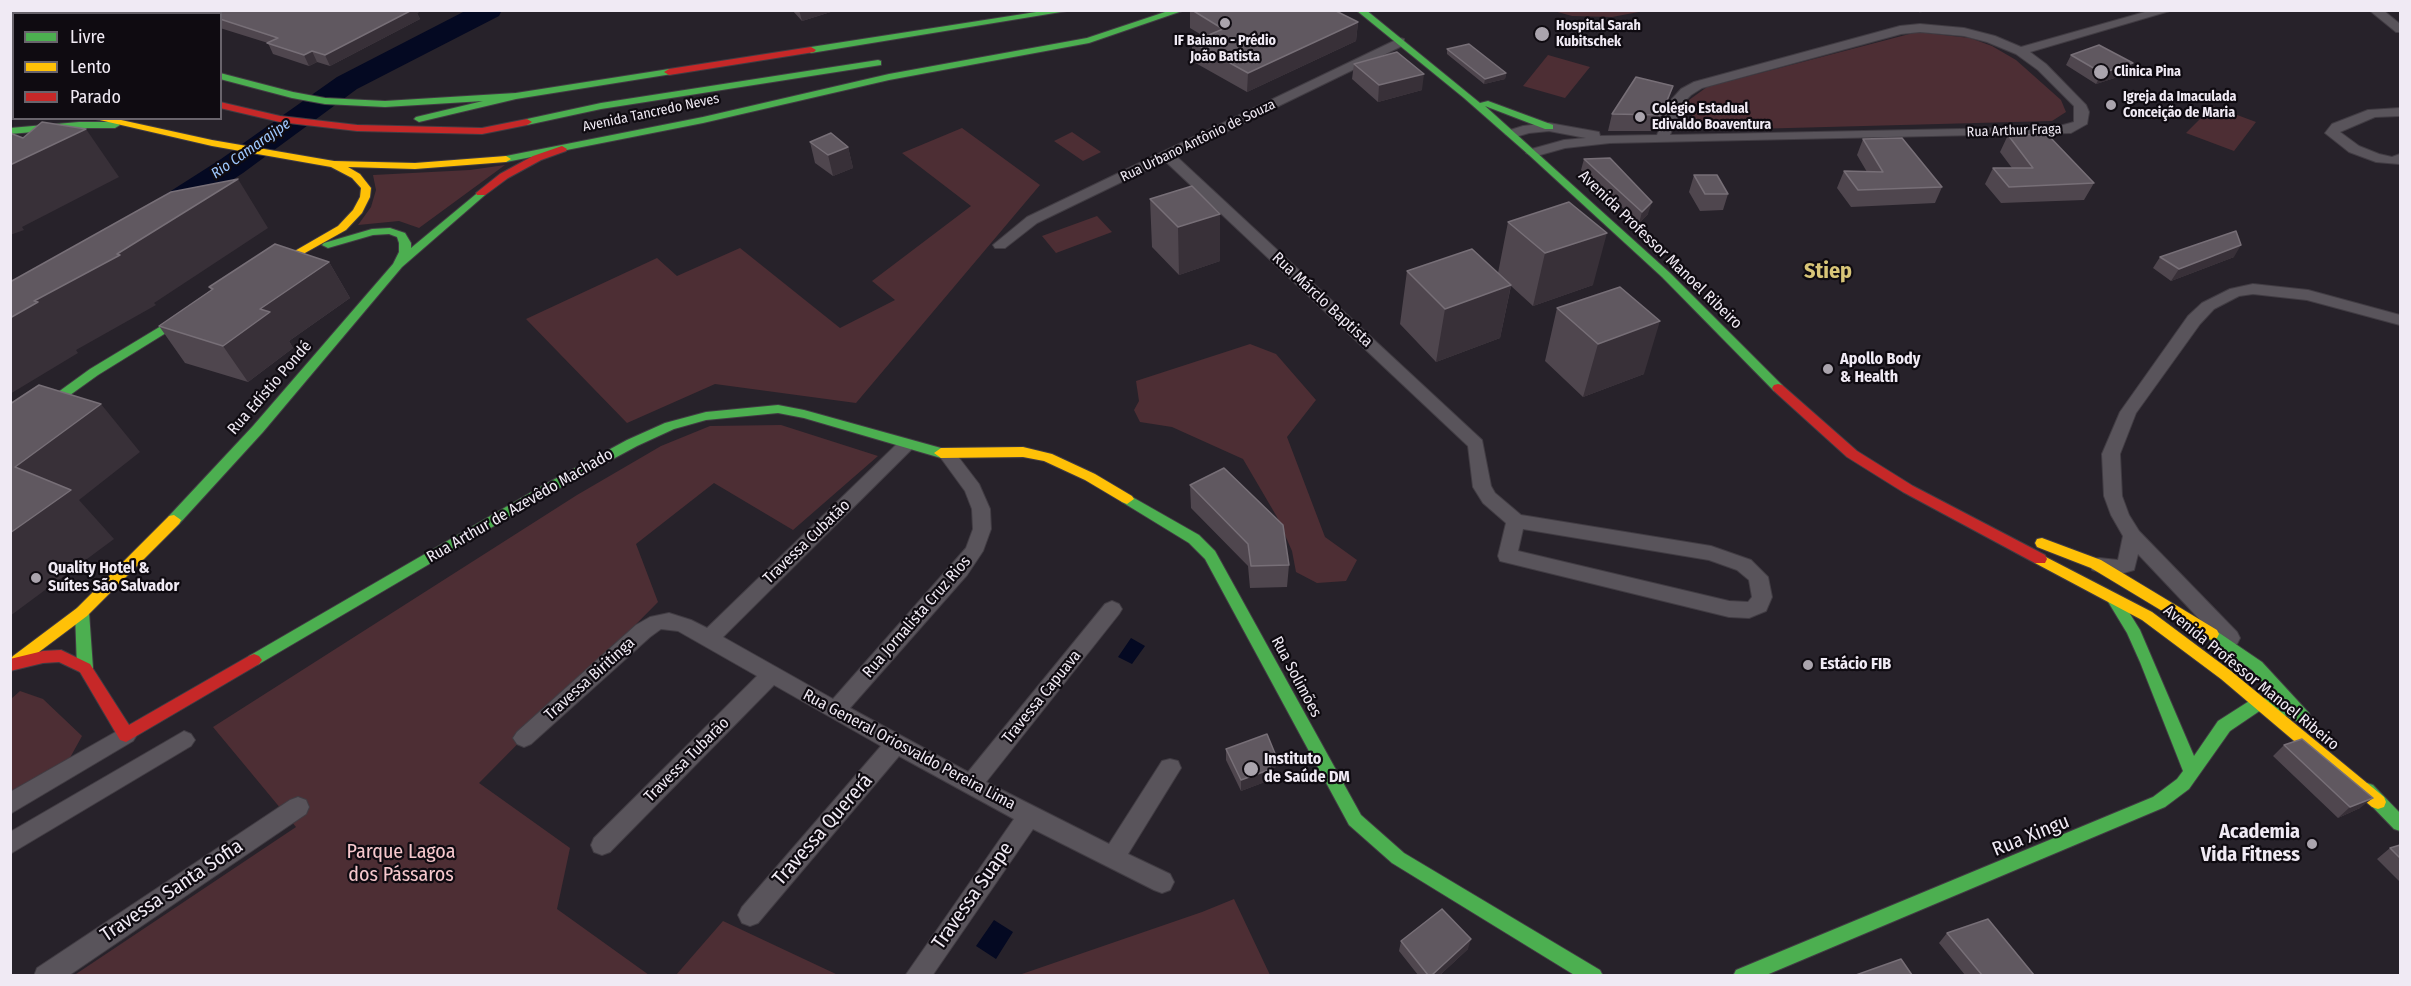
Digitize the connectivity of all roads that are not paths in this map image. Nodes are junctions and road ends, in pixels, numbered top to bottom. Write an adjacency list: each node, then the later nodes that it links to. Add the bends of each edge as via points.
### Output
1 (1139, 10): 10 (street, via 1085,26)
2 (1181, 10): 13 (street, Avenida Tancredo Neves, via 1089,40)
3 (2167, 10): 9 (street)
4 (2374, 10): 7 (street)
5 (1066, 11): 14 (street)
6 (1361, 11): 8 (street, Avenida Professor Manoel Ribeiro)
7 (2400, 29)
8 (1400, 42): 15 (street, Avenida Professor Manoel Ribeiro); 31 (street, Rua Urbano Antônio de Souza)
9 (2020, 51): 28 (street, Rua Arthur Fraga, via 1964,32 1900,30 1698,85 1677,102); 28 (street, Rua Arthur Fraga, via 2080,105 2080,124 2056,131)
10 (941, 53)
11 (895, 60): 25 (street, Avenida Tancredo Neves, via 601,106)
12 (222, 77): 14 (street, via 325,101 385,104)
13 (889, 77): 17 (street); 29 (street, Avenida Tancredo Neves)
14 (516, 96): 23 (street)
15 (1467, 96): 22 (street); 26 (street, Avenida Professor Manoel Ribeiro)
16 (223, 105): 23 (street, Avenida Tancredo Neves, via 280,118)
17 (700, 106)
18 (2400, 112): 32 (street, via 2373,113 2337,127 2332,133 2354,149 2376,158)
19 (103, 120): 21 (street)
20 (601, 120): 25 (street)
21 (120, 125): 24 (street); 33 (street, Avenida Tancredo Neves)
22 (1549, 127): 26 (street, Rua Arthur Fraga); 27 (street, Rua Arthur Fraga)
23 (379, 128): 25 (street, Avenida Tancredo Neves)
24 (10, 131)
25 (482, 131)
26 (1512, 134): 30 (street, Avenida Professor Manoel Ribeiro)
27 (1610, 138): 28 (street, Rua Arthur Fraga); 30 (street, Rua Arthur Fraga)
28 (1662, 139)
29 (565, 148): 33 (street, Avenida Tancredo Neves, via 494,160 415,166); 38 (street, Rua Edístio Pondé, via 504,176)
30 (1533, 153): 45 (street, Avenida Professor Manoel Ribeiro, via 1666,275 1827,434 1878,471)
31 (1168, 156): 34 (street, Rua Márclo Baptista); 36 (street, Rua Urbano Antônio de Souza, via 1032,220)
32 (2397, 159)
33 (333, 164): 37 (street, via 356,176 366,188 365,197 342,228)
34 (1214, 198): 35 (street); 46 (street, Rua Márclo Baptista, via 1476,444 1482,487)
35 (1204, 214)
36 (1000, 245)
37 (302, 254): 38 (street, via 361,235 390,231 401,235 405,243); 39 (street)
38 (398, 265): 51 (street, Rua Edístio Pondé, via 202,490)
39 (260, 275)
40 (208, 302): 42 (street, via 94,372)
41 (2400, 320): 47 (street, via 2344,303 2277,290 2235,292 2208,306 2156,370 2117,435 2111,454 2113,496)
42 (10, 434)
43 (905, 446): 44 (street, Rua Arthur de Azevêdo Machado); 53 (street, Travessa Cubatão); 61 (street, Rua Arthur de Azevêdo Machado, via 778,409 706,416 670,426 547,489)
44 (947, 454): 59 (street, Rua Jornalista Cruz Rios, via 973,489 981,509 982,529 974,550); 80 (street, Rua Solimões, via 1002,451 1047,457 1090,477 1194,538 1225,580 1355,820 1398,858)
45 (1940, 504): 48 (street, Avenida Professor Manoel Ribeiro); 49 (street, Avenida Professor Manoel Ribeiro)
46 (1516, 521): 46 (street, via 1711,553 1744,566 1758,577 1762,597 1759,606 1749,610 1729,609 1507,556)
47 (2132, 536): 48 (street, via 2127,565); 55 (street)
48 (2096, 564): 55 (street, Avenida Professor Manoel Ribeiro, via 2196,623)
49 (2110, 595): 58 (street, Avenida Professor Manoel Ribeiro, via 2182,640); 66 (street, via 2138,641)
50 (1112, 609): 67 (street, Travessa Capuava)
51 (82, 612): 54 (street, Rua Edístio Pondé); 56 (street)
52 (657, 622): 53 (street, Rua General Oriosvaldo Pereira Lima, via 684,624); 62 (street, Travessa Biritinga)
53 (709, 639): 57 (street, Rua General Oriosvaldo Pereira Lima)
54 (11, 666): 56 (street, via 43,657 61,657)
55 (2257, 666): 60 (street, Avenida Professor Manoel Ribeiro)
56 (85, 668): 61 (street)
57 (771, 675): 59 (street, Rua General Oriosvaldo Pereira Lima); 74 (street, Travessa Tubarão)
58 (2259, 703): 60 (street, via 2284,709); 66 (street, Rua Xingu, via 2224,726); 68 (street, Avenida Professor Manoel Ribeiro)
59 (835, 711): 64 (street, Rua General Oriosvaldo Pereira Lima)
60 (2310, 725): 68 (street, Avenida Professor Manoel Ribeiro)
61 (126, 735): 69 (street, Rua Arthur de Azevêdo Machado)
62 (524, 738)
63 (184, 740): 73 (street)
64 (896, 744): 67 (street, Rua General Oriosvaldo Pereira Lima); 77 (street, Travessa Quererá)
65 (1170, 768): 75 (street)
66 (2191, 770): 81 (street, Rua Xingu, via 2183,784 2145,810)
67 (971, 785): 71 (street, Rua General Oriosvaldo Pereira Lima)
68 (2378, 802): 72 (street, Avenida Professor Manoel Ribeiro)
69 (10, 804)
70 (298, 807): 78 (street, Travessa Santa Sofia)
71 (1029, 816): 75 (street, Rua General Oriosvaldo Pereira Lima); 79 (street, Travessa Suape)
72 (2400, 824)
73 (10, 844)
74 (602, 845)
75 (1113, 858): 76 (street, Rua General Oriosvaldo Pereira Lima)
76 (1162, 882)
77 (750, 915)
78 (46, 975)
79 (917, 975)
80 (1594, 975)
81 (1742, 975)

